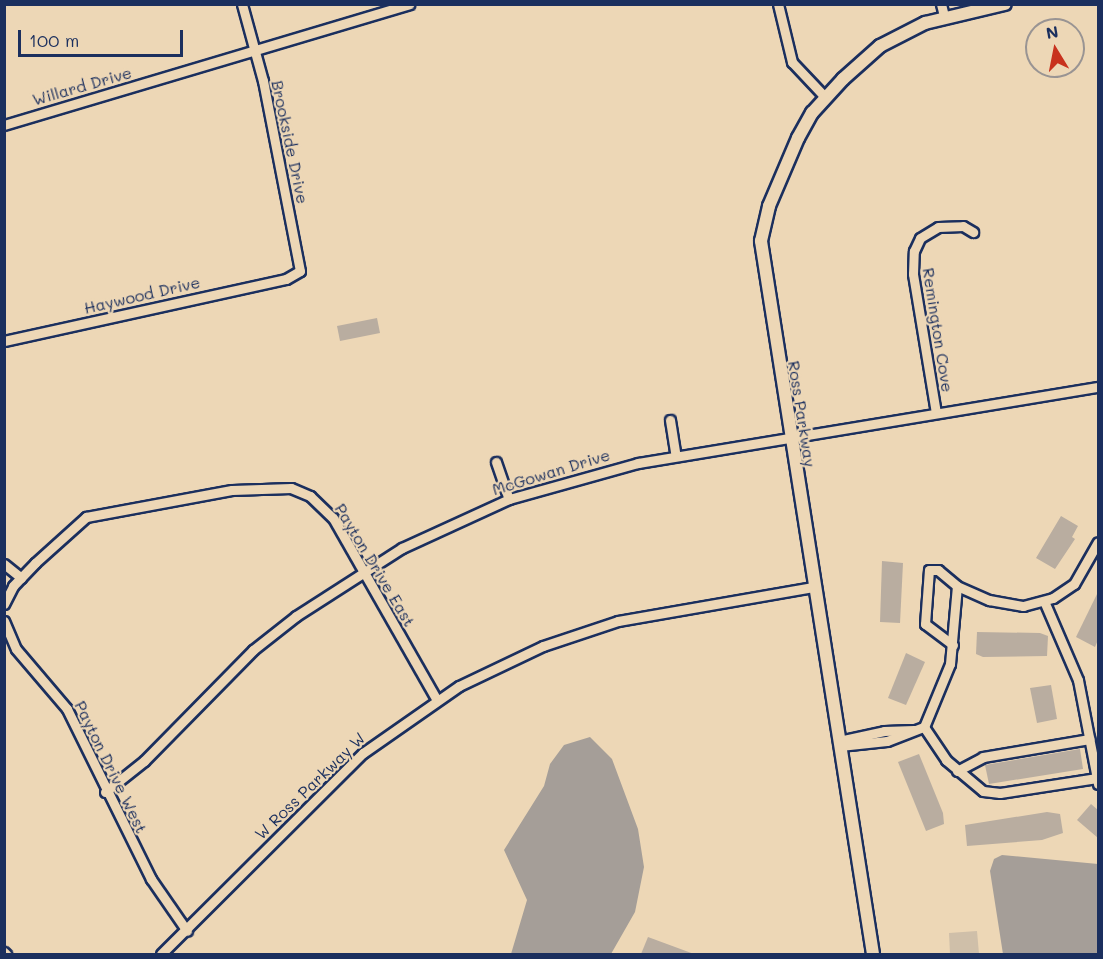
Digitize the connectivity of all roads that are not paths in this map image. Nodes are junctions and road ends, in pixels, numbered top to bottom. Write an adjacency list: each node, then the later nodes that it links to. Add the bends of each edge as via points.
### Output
1 (242, 4): 6 (street, Brookside Drive)
2 (410, 4): 6 (street, Willard Drive)
3 (778, 4): 7 (street, via 792,62)
4 (1005, 4): 5 (street, Ross Parkway)
5 (943, 10): 7 (street, Ross Parkway, via 879,46)
6 (254, 50): 8 (street, Willard Drive); 10 (street, Brookside Drive, via 301,259 300,271)
7 (825, 97): 15 (street, Ross Parkway, via 812,113 785,166 761,241)
8 (4, 125)
9 (973, 232): 13 (street, Remington Cove, via 963,226 938,227 920,238 914,251 913,274)
10 (286, 279): 11 (street, Haywood Drive)
11 (4, 341)
12 (1098, 387): 13 (street, McGowan Drive)
13 (936, 413): 15 (street, McGowan Drive)
14 (670, 420): 16 (street)
15 (789, 438): 16 (street, McGowan Drive); 24 (street, Ross Parkway)
16 (676, 456): 18 (street, McGowan Drive, via 586,475)
17 (496, 462): 18 (street)
18 (509, 498): 21 (street, McGowan Drive, via 427,535)
19 (1098, 542): 25 (street, via 1074,584)
20 (4, 564): 22 (street)
21 (363, 572): 22 (street, Payton Drive East, via 319,503 291,488 257,487 86,517); 29 (street, Payton Drive East); 35 (street, McGowan Drive, via 253,650 144,761)
22 (21, 578): 26 (street)
23 (957, 585): 25 (street, via 1009,605); 28 (street); 28 (street, via 938,570 927,573 925,624)
24 (813, 587): 29 (street, W Ross Parkway W, via 671,610 596,628 510,660); 32 (street, Ross Parkway)
25 (1044, 601): 31 (street, via 1078,680)
26 (4, 604)
27 (4, 621): 35 (street, Payton Drive West, via 16,649 63,704)
28 (953, 645): 30 (street)
29 (437, 699): 36 (street, W Ross Parkway W, via 343,772)
30 (920, 729): 32 (street, via 887,741); 33 (street)
31 (1089, 738): 33 (street, via 983,757); 34 (street)
32 (839, 743): 38 (street, Ross Parkway)
33 (957, 771): 34 (street, via 991,793)
34 (1097, 782)
35 (105, 792): 36 (street, Payton Drive West, via 165,903)
36 (187, 931): 37 (street, W Ross Parkway W)
37 (161, 954)
38 (873, 954)

